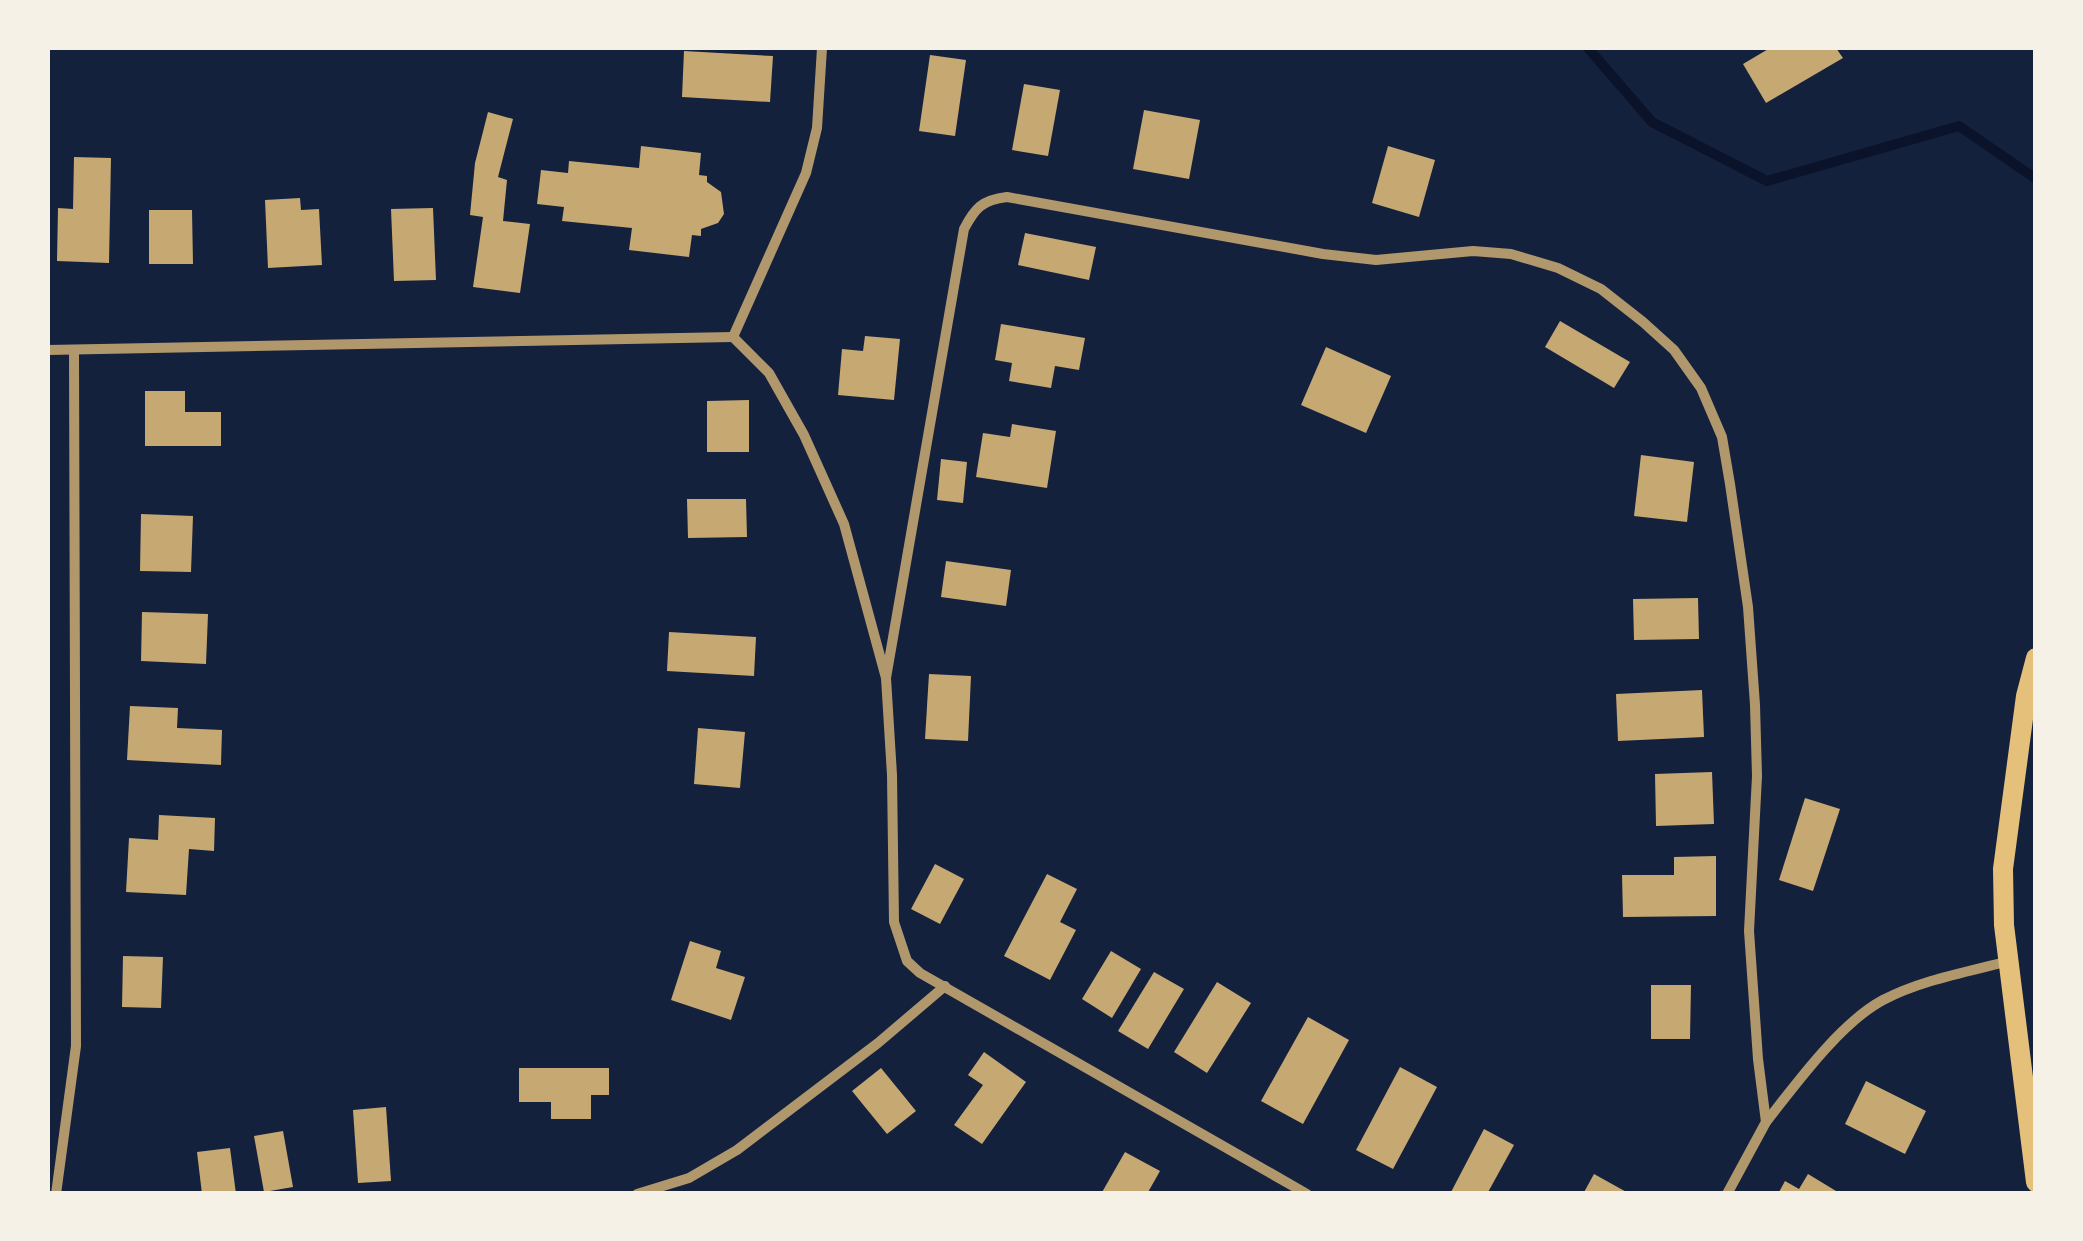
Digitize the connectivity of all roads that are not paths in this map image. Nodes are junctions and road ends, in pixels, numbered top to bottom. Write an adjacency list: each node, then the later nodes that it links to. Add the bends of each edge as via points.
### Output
1 (822, 48): 2 (street, via 817,128 806,172)
2 (733, 337): 4 (street); 6 (street, via 769,373 844,524)
3 (48, 350): 4 (street)
4 (74, 350): 12 (street, via 76,1046)
5 (2036, 658): 7 (main road)
6 (886, 678): 9 (street, via 894,922 907,961); 10 (street, via 964,230 988,199 1376,260 1511,254 1586,282 1674,350 1701,388 1722,437 1756,705 1749,931)
7 (2031, 696): 8 (main road, via 2003,869)
8 (2008, 961): 10 (street, via 1881,1001 1826,1048); 11 (main road)
9 (946, 986): 13 (street, via 737,1150 689,1178); 14 (street)
10 (1766, 1122): 15 (street)
11 (2036, 1182)
12 (56, 1194)
13 (637, 1194)
14 (1307, 1194)
15 (1727, 1194)

